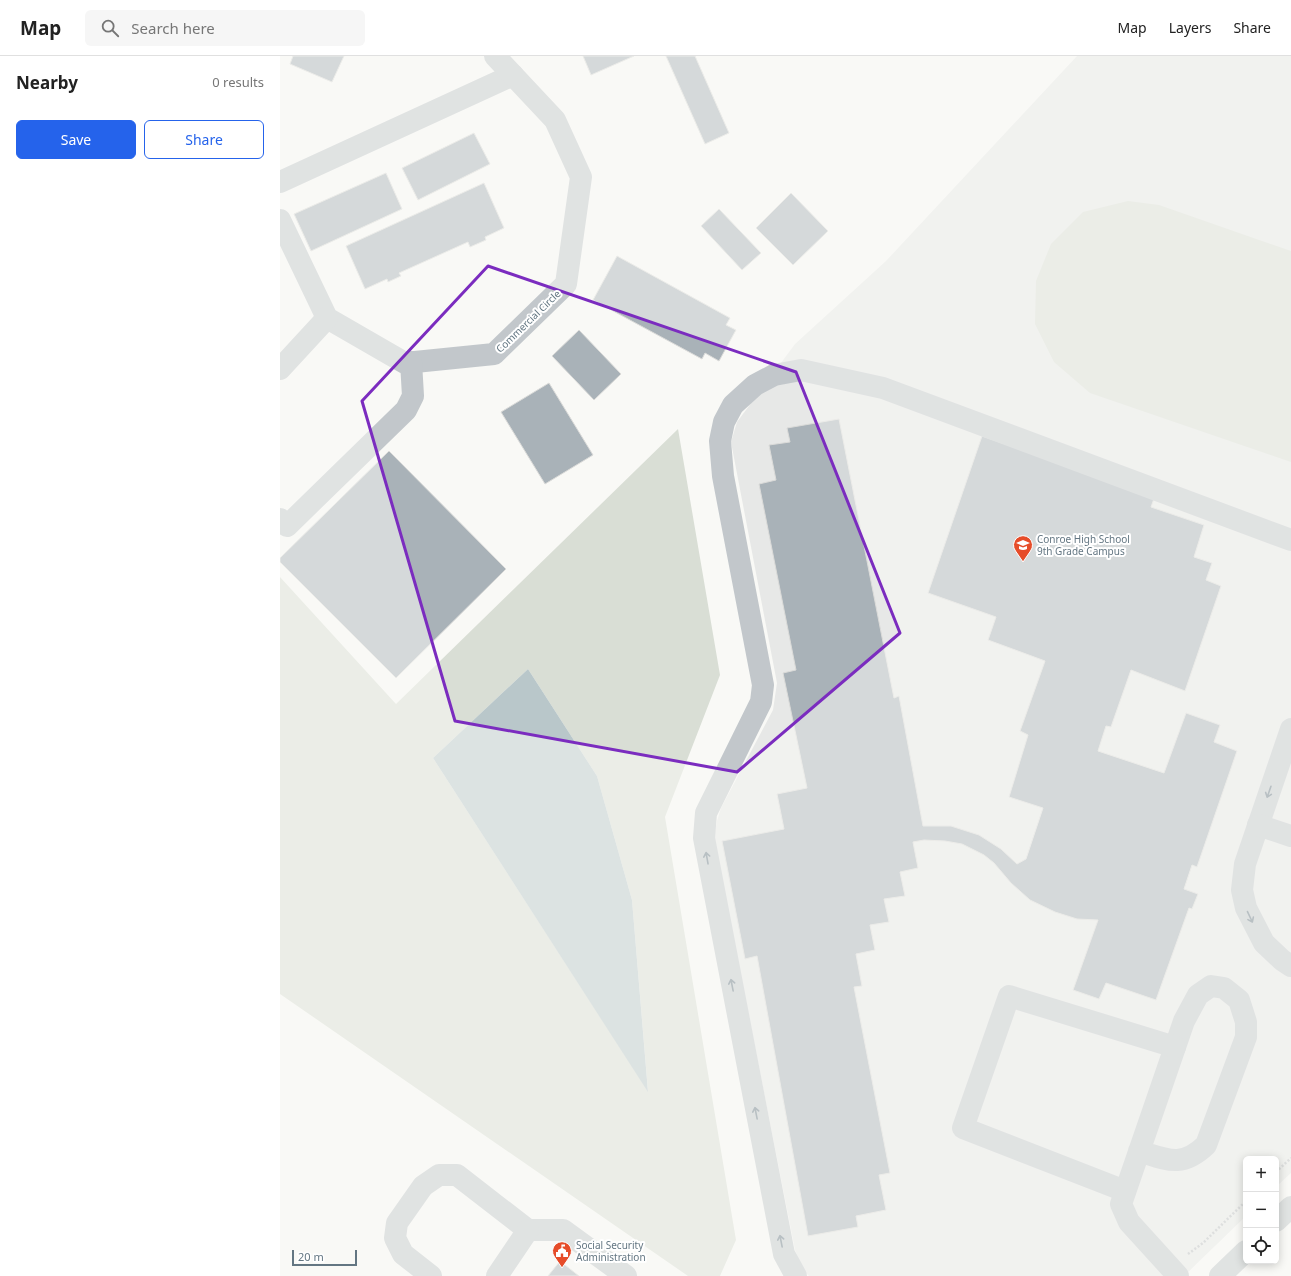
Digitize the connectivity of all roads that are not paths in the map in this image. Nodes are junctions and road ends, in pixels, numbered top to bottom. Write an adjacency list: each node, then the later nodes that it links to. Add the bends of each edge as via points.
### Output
1 (495, 56): 2 (street, Commercial Circle)
2 (513, 75): 3 (street); 6 (street, Commercial Circle, via 555,120 581,177 566,284 494,354)
3 (280, 182)
4 (280, 220): 5 (street)
5 (327, 318): 6 (street, Commercial Circle, via 405,363); 7 (street)
6 (411, 362): 8 (street, via 413,396 406,410 287,526)
7 (280, 369)
8 (280, 519)
9 (1291, 540): 26 (street, one-way to 9, via 784,1254 704,838 706,813 752,723 761,702 764,685 723,476 720,441 724,422 733,405 755,385 768,378 801,370 883,388)
10 (1291, 729): 11 (street)
11 (1285, 765): 12 (street, one-way to 12)
12 (1258, 825): 13 (street); 14 (street, one-way to 14, via 1245,864 1242,890 1246,908 1264,943)
13 (1291, 836)
14 (1291, 966)
15 (1175, 1047): 16 (street); 16 (street, via 1184,1021 1198,995 1211,986 1224,988 1239,1000 1246,1022 1246,1037 1206,1145 1185,1160 1167,1160); 17 (street, via 1009,996 963,1128)
16 (1139, 1151): 17 (street)
17 (1125, 1191): 22 (street, via 1120,1204 1129,1222)
18 (1291, 1207): 19 (street)
19 (1279, 1218)
20 (528, 1230): 23 (street, via 457,1175 439,1175 423,1186 397,1223 395,1238 403,1254); 24 (street); 25 (street, via 563,1230)
21 (1243, 1254): 27 (street)
22 (1175, 1272)
23 (431, 1276)
24 (497, 1276)
25 (626, 1276)
26 (796, 1276)
27 (1220, 1276)

